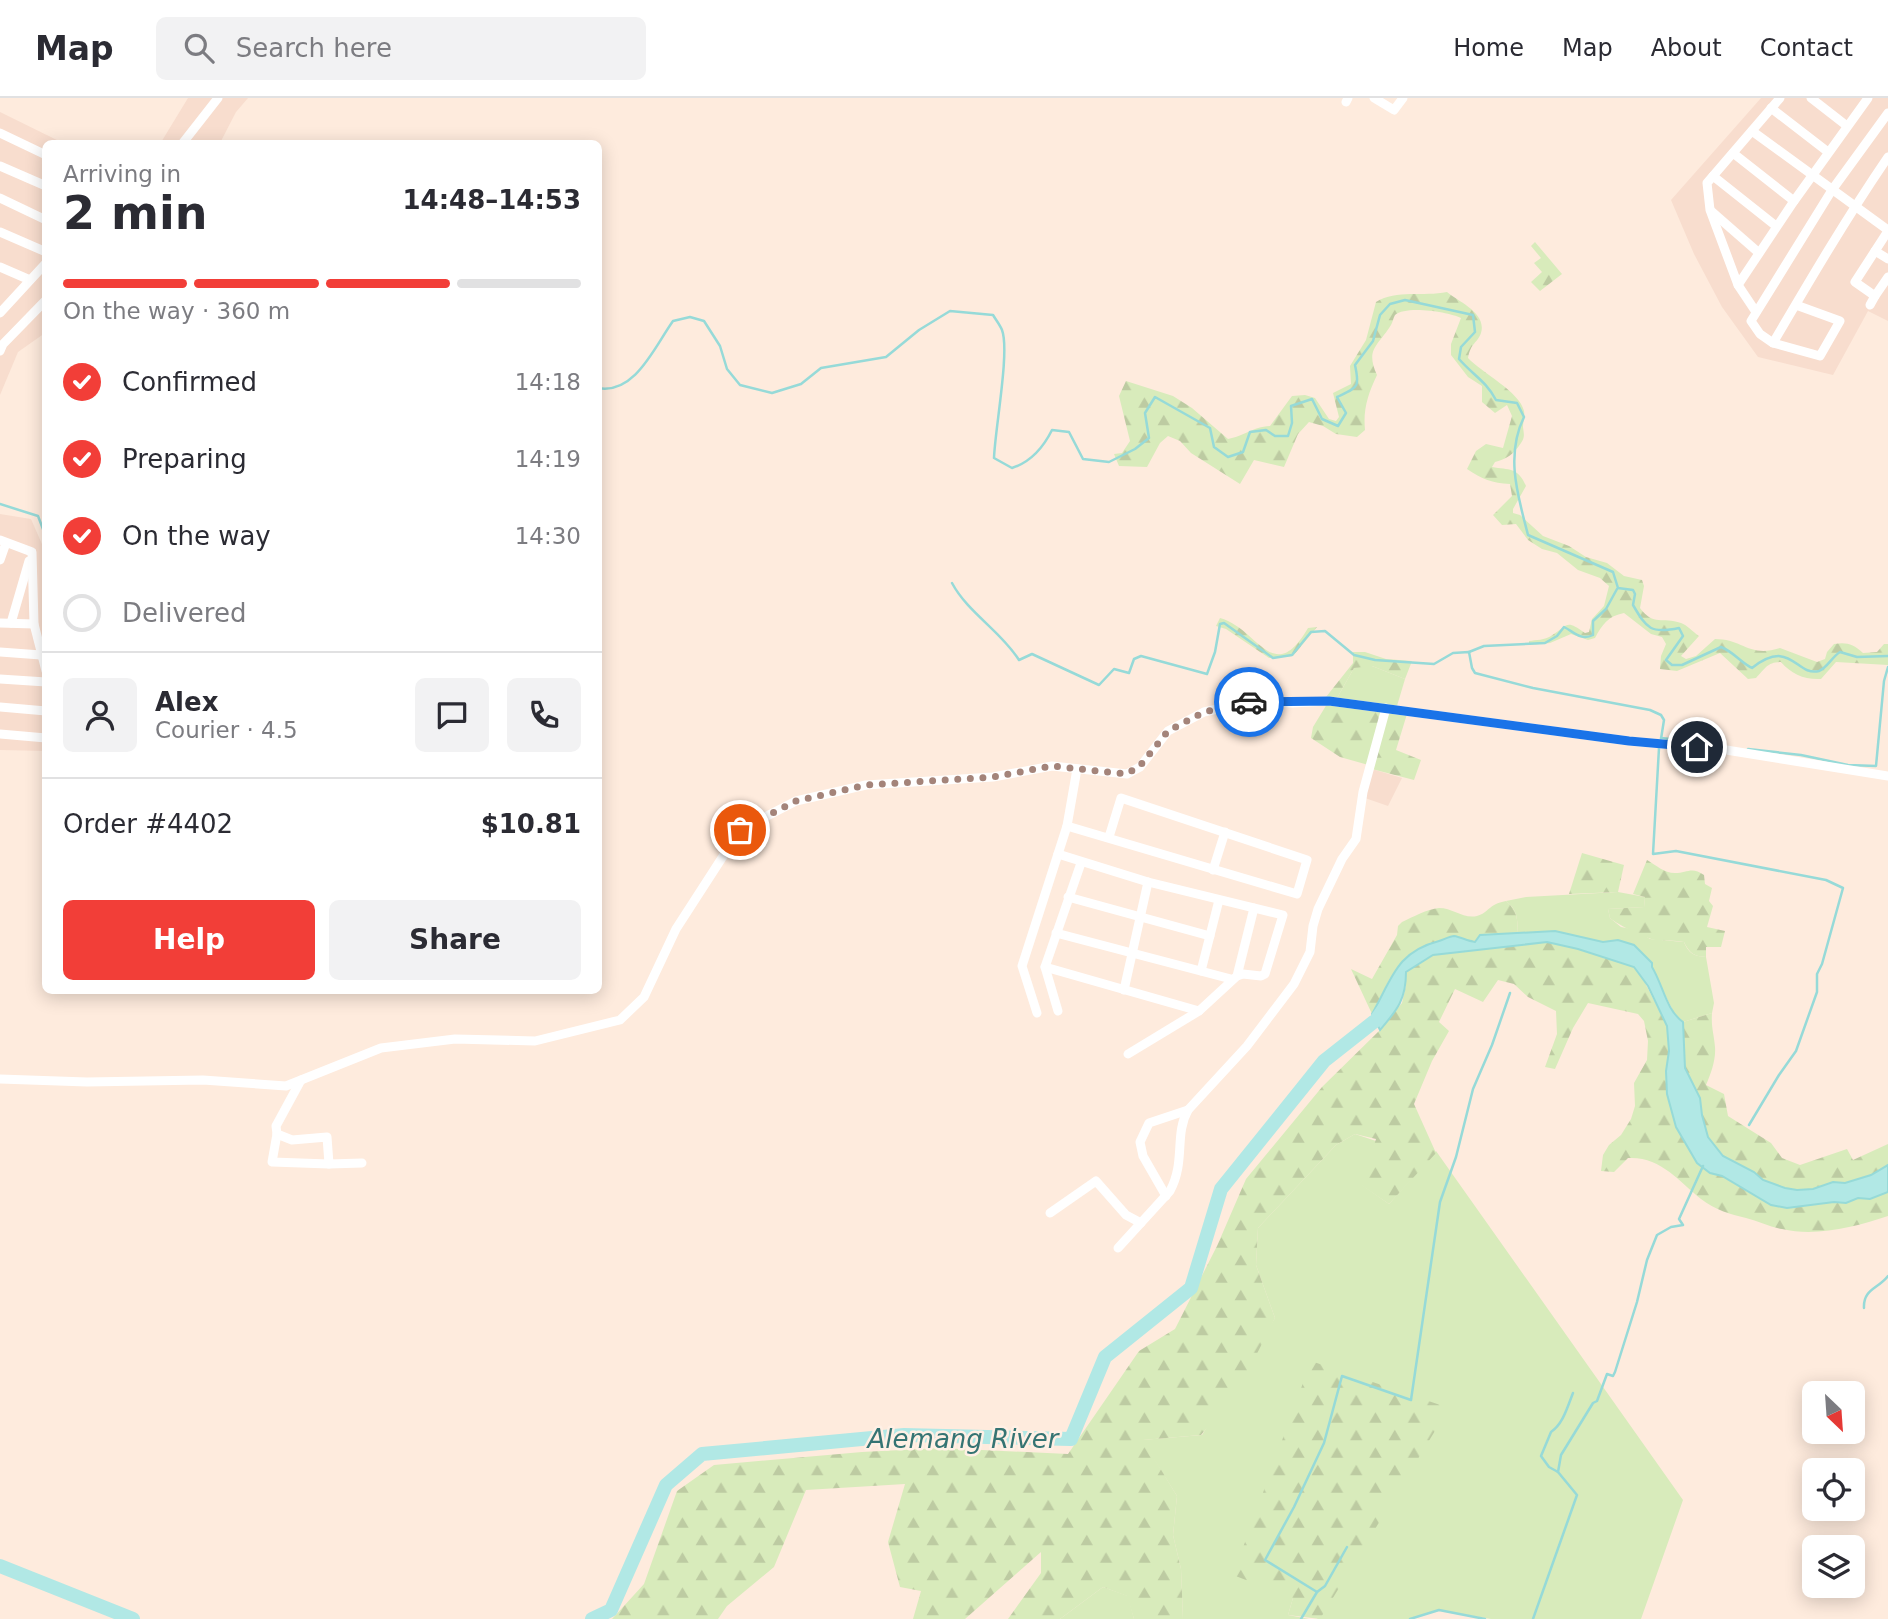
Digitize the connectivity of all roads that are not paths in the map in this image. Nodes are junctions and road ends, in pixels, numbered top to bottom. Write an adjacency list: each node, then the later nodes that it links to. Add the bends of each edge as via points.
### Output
1 (218, 98): 12 (street)
2 (1374, 98): 3 (street, via 1394,110)
3 (1403, 98)
4 (1780, 98): 7 (street)
5 (1811, 98): 9 (street)
6 (1864, 99): 9 (street)
7 (1771, 108): 10 (street); 13 (street)
8 (1888, 113): 21 (street)
9 (1847, 126): 13 (street)
10 (1752, 131): 15 (street); 19 (street)
11 (0, 133): 14 (street)
12 (186, 140)
13 (1828, 152): 19 (street)
14 (42, 153)
15 (1733, 153): 18 (street); 23 (street)
16 (1888, 156): 24 (street)
17 (0, 166): 20 (street)
18 (1713, 176): 25 (street, via 1707,183); 27 (street)
19 (1811, 176): 21 (street); 23 (street)
20 (42, 185)
21 (1832, 190): 24 (street); 44 (street)
22 (0, 198): 26 (street)
23 (1794, 201): 27 (street)
24 (1854, 206): 28 (street); 41 (street)
25 (1710, 210): 32 (street); 38 (street)
26 (42, 218)
27 (1776, 226): 32 (street)
28 (1888, 231): 31 (street)
29 (0, 232): 30 (street)
30 (42, 250)
31 (1875, 250): 33 (street); 39 (street, via 1855,282)
32 (1759, 253): 38 (street)
33 (1888, 260)
34 (0, 267): 37 (street)
35 (42, 267): 37 (street)
36 (1888, 277): 39 (street)
37 (30, 280): 43 (street)
38 (1738, 285): 44 (street)
39 (1875, 296): 42 (street)
40 (42, 304): 46 (street)
41 (1796, 305): 45 (street); 45 (street, via 1840,321 1820,356)
42 (1870, 305)
43 (2, 307)
44 (1756, 312): 45 (street, via 1751,321)
45 (1773, 344)
46 (0, 351)
47 (3, 542): 48 (street); 49 (street)
48 (32, 552): 51 (street); 52 (street)
49 (0, 560)
50 (0, 623): 51 (street)
51 (11, 623): 52 (street)
52 (34, 624): 54 (street)
53 (0, 652): 54 (street)
54 (41, 655): 55 (street)
55 (42, 658)
56 (0, 679): 57 (street)
57 (42, 682)
58 (0, 707): 60 (street)
59 (1386, 708): 63 (street, via 1329,701 1253,701 1204,712 1168,731 1132,772); 64 (street, via 1733,751); 89 (street, via 1363,792 1356,839 1318,909 1307,958 1294,984 1247,1046)
60 (42, 711)
61 (0, 734): 62 (street)
62 (42, 738)
63 (1077, 769): 65 (street); 88 (street, via 1052,766 993,777 866,785 796,801 740,830 676,929 644,997 620,1020 535,1041 455,1039 381,1048)
64 (1888, 776)
65 (1067, 826): 67 (street); 68 (street)
66 (1225, 832): 67 (street, via 1121,798); 70 (street); 70 (street, via 1307,860 1297,894)
67 (1109, 837): 70 (street)
68 (1058, 854): 69 (street); 85 (street, via 1022,966)
69 (1081, 863): 71 (street); 72 (street)
70 (1213, 870)
71 (1148, 882): 73 (street); 75 (street)
72 (1068, 897): 75 (street); 76 (street)
73 (1219, 900): 74 (street); 77 (street)
74 (1254, 908): 81 (street); 81 (street, via 1283,915 1265,974)
75 (1141, 917): 77 (street); 78 (street)
76 (1056, 933): 78 (street); 79 (street)
77 (1210, 936): 80 (street)
78 (1132, 954): 80 (street); 82 (street)
79 (1045, 967): 82 (street); 83 (street)
80 (1201, 971): 81 (street)
81 (1234, 977): 84 (street)
82 (1124, 990): 84 (street)
83 (1058, 1011)
84 (1199, 1011): 86 (street)
85 (1037, 1013)
86 (1128, 1054)
87 (0, 1079): 88 (street, via 202,1080 286,1086)
88 (301, 1080): 90 (street, via 276,1126)
89 (1188, 1110): 93 (street, via 1182,1121 1178,1173); 93 (street, via 1149,1123 1140,1142)
90 (277, 1134): 92 (street, via 292,1140 327,1137); 92 (street, via 272,1162)
91 (362, 1163): 92 (street)
92 (329, 1164)
93 (1166, 1196): 95 (street)
94 (1050, 1213): 95 (street, via 1096,1181 1126,1215)
95 (1141, 1223): 96 (street)
96 (1118, 1248)

